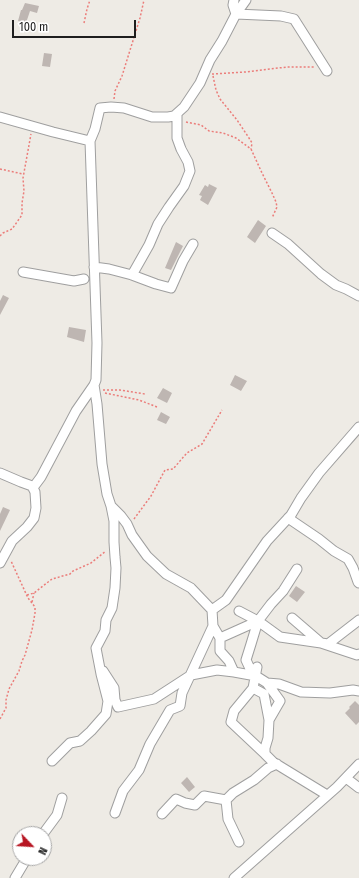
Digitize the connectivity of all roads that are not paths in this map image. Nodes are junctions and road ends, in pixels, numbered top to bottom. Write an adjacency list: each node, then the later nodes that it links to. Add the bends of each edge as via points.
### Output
1 (234, 0): 3 (street)
2 (246, 0): 3 (street)
3 (236, 14): 4 (street, via 294,19); 5 (street, via 200,83)
4 (325, 70)
5 (177, 114): 7 (street, via 168,118 152,117 124,108 100,108); 12 (street, via 177,138 188,162 189,175 158,224)
6 (0, 117): 7 (street)
7 (90, 141): 10 (street)
8 (272, 233): 15 (street, via 336,285)
9 (193, 244): 12 (street, via 171,288)
10 (94, 269): 12 (street, via 109,269); 13 (street); 14 (street)
11 (23, 272): 13 (street, via 74,281)
12 (132, 275)
13 (84, 279): 14 (street)
14 (94, 280): 16 (street, via 97,343)
15 (359, 296)
16 (95, 388): 19 (street, via 76,411 41,477); 20 (street, via 102,464)
17 (359, 428): 21 (street, via 319,473)
18 (0, 473): 19 (street)
19 (32, 486): 22 (street, via 35,492 34,518 12,541)
20 (111, 506): 25 (street, via 121,516 147,556 166,574 191,588); 34 (street, via 114,521 115,588 105,631 96,648)
21 (288, 518): 24 (street, via 348,559); 25 (street, via 267,541 226,600)
22 (0, 563)
23 (297, 569): 29 (street)
24 (359, 583)
25 (212, 610): 30 (street)
26 (240, 611): 29 (street)
27 (292, 618): 32 (street)
28 (359, 620): 32 (street, via 328,644)
29 (258, 621): 31 (street); 32 (street, via 280,637); 36 (street, via 246,660)
30 (213, 626): 31 (street); 37 (street)
31 (220, 638): 35 (street, via 220,651)
32 (321, 643): 33 (street)
33 (359, 654)
34 (99, 665): 37 (street, via 114,688 118,707 154,699); 43 (street, via 108,701 106,714 80,741 70,743)
35 (234, 672): 36 (street); 37 (street, via 217,670)
36 (255, 673): 38 (street); 39 (street)
37 (191, 675): 51 (street, via 182,693 180,706 170,710 150,744 139,770 123,791)
38 (267, 683): 40 (street, via 279,684 301,692); 41 (street, via 280,702)
39 (253, 688): 41 (street, via 264,694); 42 (street, via 234,711 231,722)
40 (359, 691)
41 (270, 720): 42 (street)
42 (265, 754): 44 (street)
43 (52, 761)
44 (277, 764): 48 (street); 50 (street)
45 (359, 764): 46 (street)
46 (346, 778): 47 (street); 48 (street)
47 (359, 788)
48 (328, 795): 57 (street)
49 (62, 798): 53 (street, via 57,815)
50 (226, 800): 52 (street, via 204,796 195,805 176,799); 54 (street, via 228,819)
51 (115, 813)
52 (162, 814)
53 (49, 826)
54 (239, 842)
55 (22, 866): 56 (street)
56 (15, 878)
57 (234, 878)

